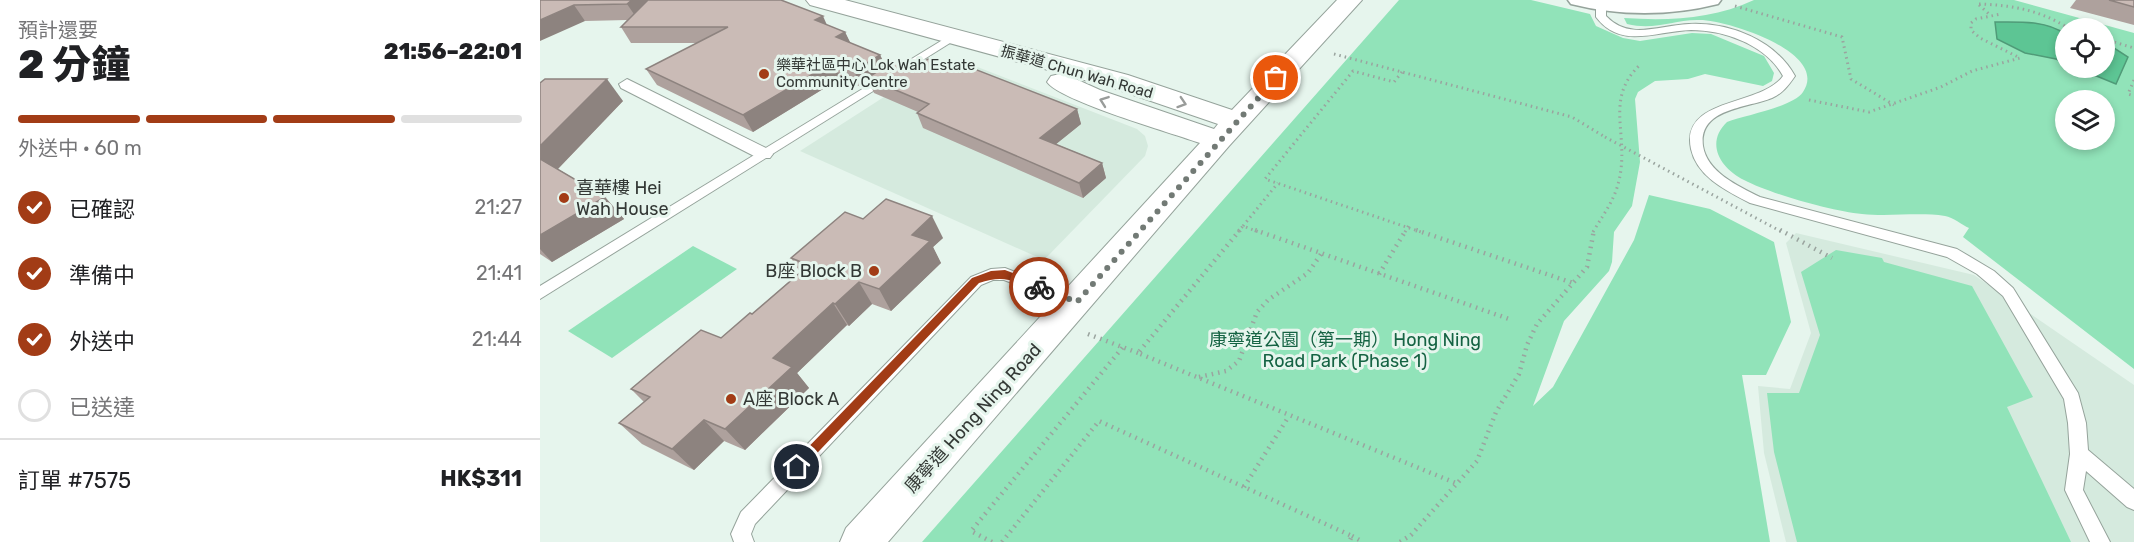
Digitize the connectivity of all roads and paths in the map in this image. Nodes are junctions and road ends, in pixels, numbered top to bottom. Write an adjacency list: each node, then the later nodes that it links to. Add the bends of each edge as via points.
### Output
1 (818, 0): 11 (main road, 振華道 Chun Wah Road)
2 (878, 0): 11 (main road, 振華道 Chun Wah Road, via 933,17)
3 (1350, 0): 22 (main road, 康寧道 Hong Ning Road)
4 (1578, 0): 6 (street)
5 (1712, 0): 6 (street, via 1660,8)
6 (1601, 5): 38 (lane, via 1600,17 1605,24 1626,33 1650,34 1688,27 1713,29 1774,53 1785,64 1789,76 1785,86 1711,113 1696,133 1701,159 1728,186 1755,200 1952,254 1996,279 2008,292 2072,398)
7 (1732, 5): 21 (path, via 1842,37 1851,79)
8 (1990, 15): 9 (path); 10 (path, via 1979,4 2018,7); 21 (path, via 1976,19 1971,30 2020,58 1972,71)
9 (2001, 15)
10 (2055, 20)
11 (954, 36): 22 (main road, 振華道 Chun Wah Road, via 985,46 1091,96); 23 (lane)
12 (2115, 42): 13 (path)
13 (2134, 48)
14 (1334, 54): 16 (path)
15 (1641, 64): 30 (path, via 1629,75 1620,94 1621,161 1613,200 1593,231 1587,267)
16 (1402, 72): 24 (path, via 1394,82 1353,71 1265,179); 28 (path, bridge, via 1572,117)
17 (2134, 80): 19 (path, via 2128,94)
18 (627, 84): 23 (street)
19 (2134, 96)
20 (1809, 100): 21 (path, via 1869,112)
21 (1894, 105)
22 (1228, 131): 32 (main road, 康寧道 Hong Ning Road)
23 (764, 154): 31 (lane)
24 (1278, 183): 25 (path); 26 (path)
25 (1409, 224): 29 (path); 30 (path)
26 (1243, 226): 27 (path); 35 (path)
27 (1321, 254): 29 (path); 36 (path, via 1309,272 1268,299 1257,312 1236,366)
28 (1832, 258)
29 (1379, 274): 33 (path)
30 (1573, 283): 39 (path, via 1531,334 1519,374 1496,412 1478,461)
31 (540, 293)
32 (1082, 318): 34 (path); 43 (lane, via 1005,274 976,281 748,518 741,534); 44 (main road, 康寧道 Hong Ning Road)
33 (1509, 319)
34 (1123, 347): 35 (path); 45 (path, via 971,531)
35 (1138, 353): 36 (path)
36 (1197, 378): 37 (path)
37 (1289, 416): 39 (path); 40 (path)
38 (2079, 454): 41 (lane); 49 (lane, via 2074,490)
39 (1458, 484): 48 (path, via 1411,536)
40 (1244, 487): 42 (path); 46 (path, via 1100,421)
41 (2134, 501)
42 (1351, 539): 47 (path)
43 (744, 542)
44 (861, 542)
45 (992, 542)
46 (1002, 542)
47 (1363, 542)
48 (1400, 542)
49 (2100, 542)

